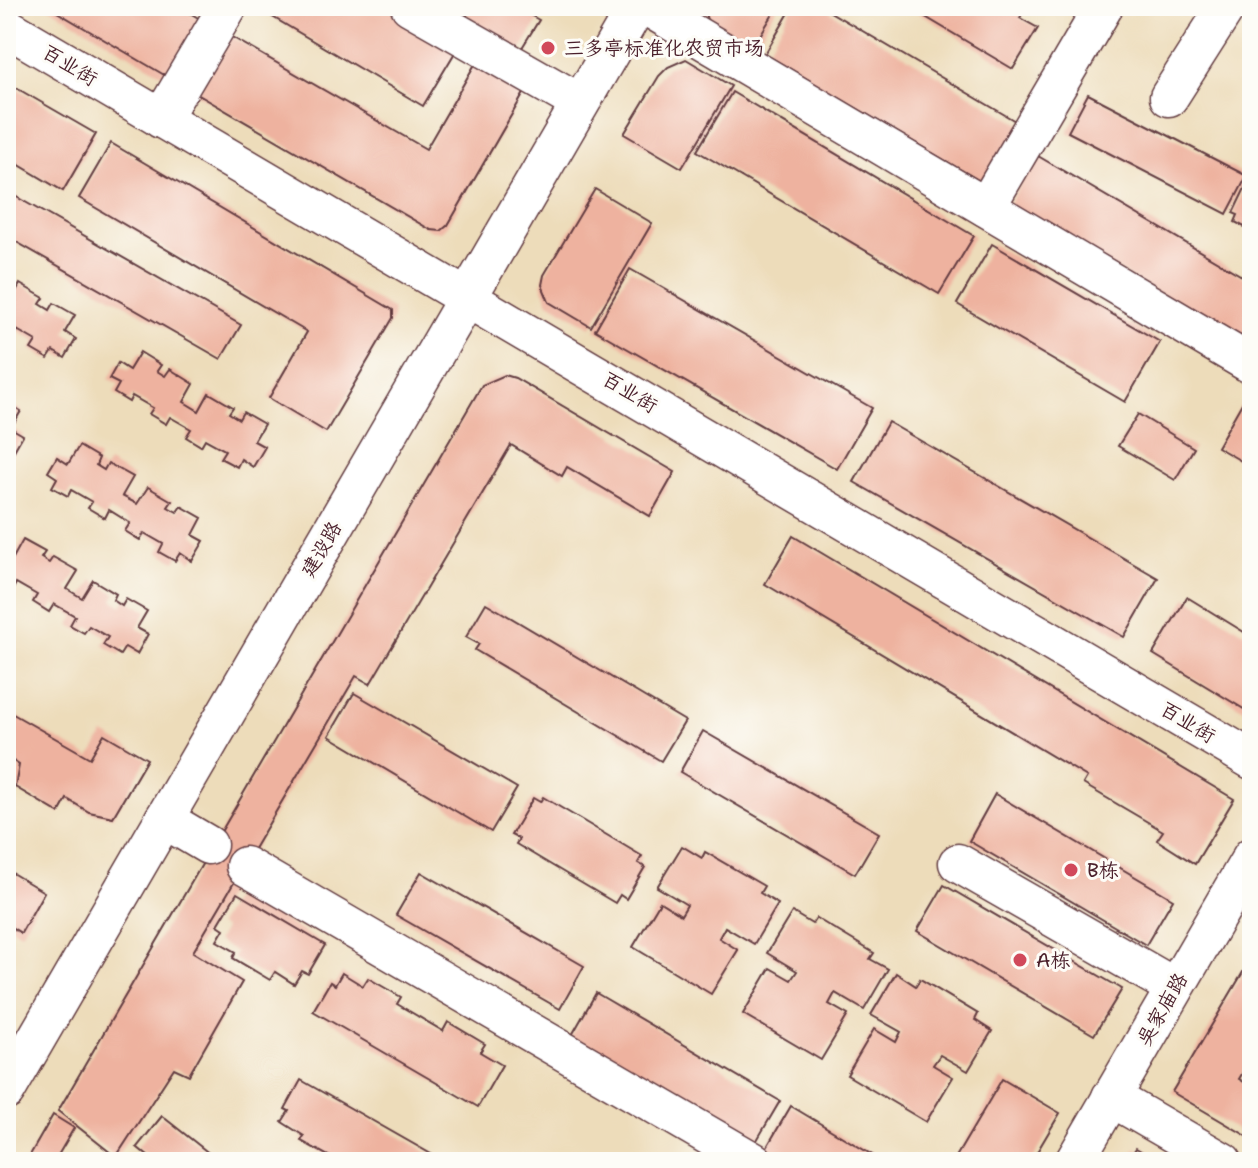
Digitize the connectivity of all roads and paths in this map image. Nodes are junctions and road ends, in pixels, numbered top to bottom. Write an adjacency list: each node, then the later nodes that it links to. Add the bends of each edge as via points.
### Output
1 (228, 6): 10 (street)
2 (410, 6): 9 (street)
3 (637, 6): 9 (street, 建设路)
4 (646, 6): 11 (street)
5 (1104, 6): 11 (street)
6 (1227, 6): 8 (street)
7 (6, 27): 10 (street, 百业街)
8 (1169, 97)
9 (580, 103): 12 (street, 建设路)
10 (161, 119): 12 (street, 百业街)
11 (986, 207): 13 (street)
12 (468, 296): 14 (street, 百业街); 15 (street, 建设路)
13 (1252, 365)
14 (1252, 760)
15 (164, 819): 16 (street); 21 (street, 建设路)
16 (208, 845)
17 (1252, 856): 20 (street, 吴家庙路)
18 (958, 863): 20 (street)
19 (245, 866): 23 (street)
20 (1174, 987): 22 (street, 吴家庙路)
21 (6, 1091)
22 (1111, 1097): 24 (street, 吴家庙路); 25 (street)
23 (754, 1162)
24 (1074, 1162)
25 (1223, 1162)

